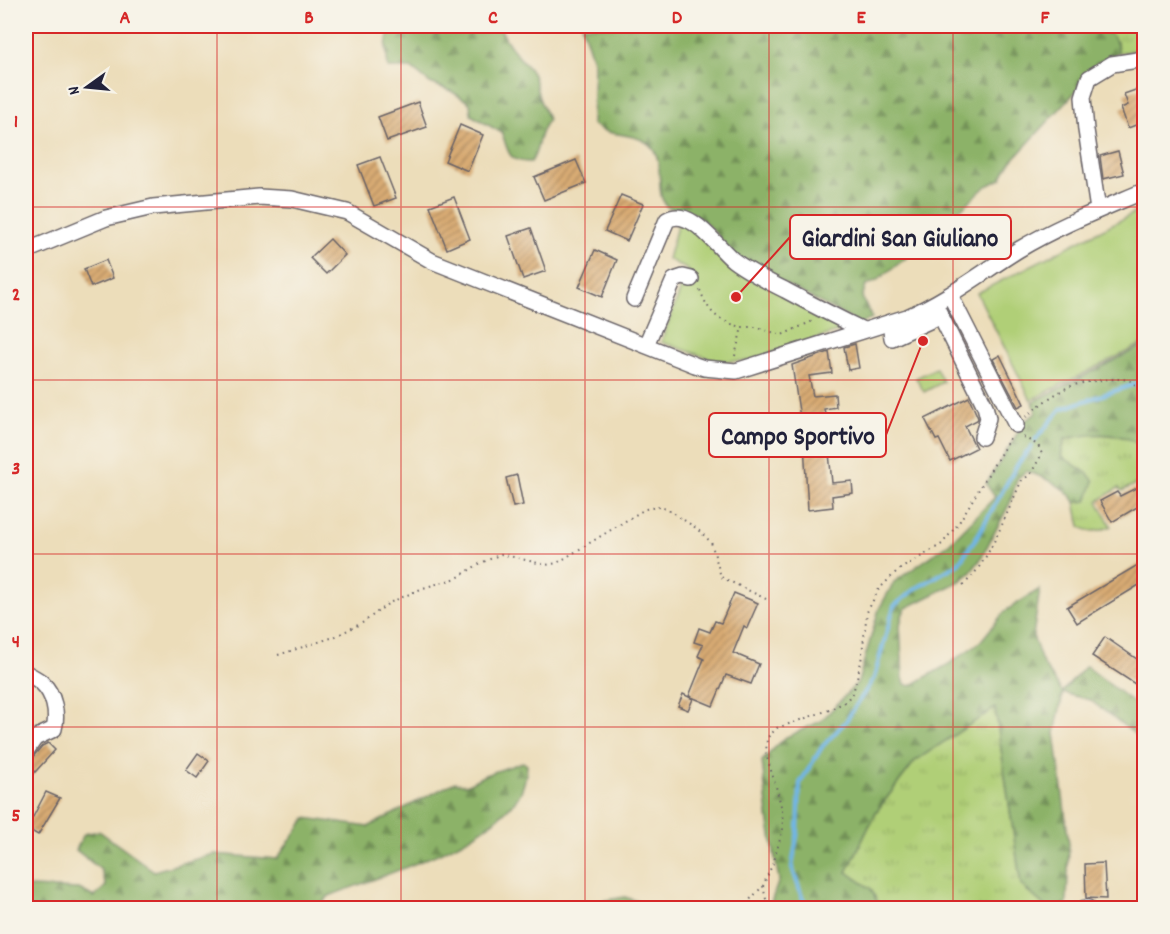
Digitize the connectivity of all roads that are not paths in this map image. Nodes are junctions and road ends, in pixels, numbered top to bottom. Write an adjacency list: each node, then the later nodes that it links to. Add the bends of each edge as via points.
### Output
1 (1144, 59): 3 (street, via 1112,64 1089,78 1083,97)
2 (1144, 191): 3 (street)
3 (1098, 210): 6 (street, via 1018,250)
4 (26, 251): 10 (street, via 106,218 153,207 259,197 292,199 347,212 432,261)
5 (691, 279): 10 (street, via 683,276 674,280)
6 (950, 295): 8 (street); 11 (street)
7 (634, 299): 9 (street, via 667,220 679,216 694,223 735,261 764,279)
8 (938, 310): 9 (street); 12 (street, via 985,405 988,418)
9 (863, 330): 10 (street, via 736,371 704,369)
10 (646, 345)
11 (1015, 428)
12 (982, 437)
13 (26, 673): 14 (street, via 42,683 51,696 56,721 54,729 35,738)
14 (26, 751)

